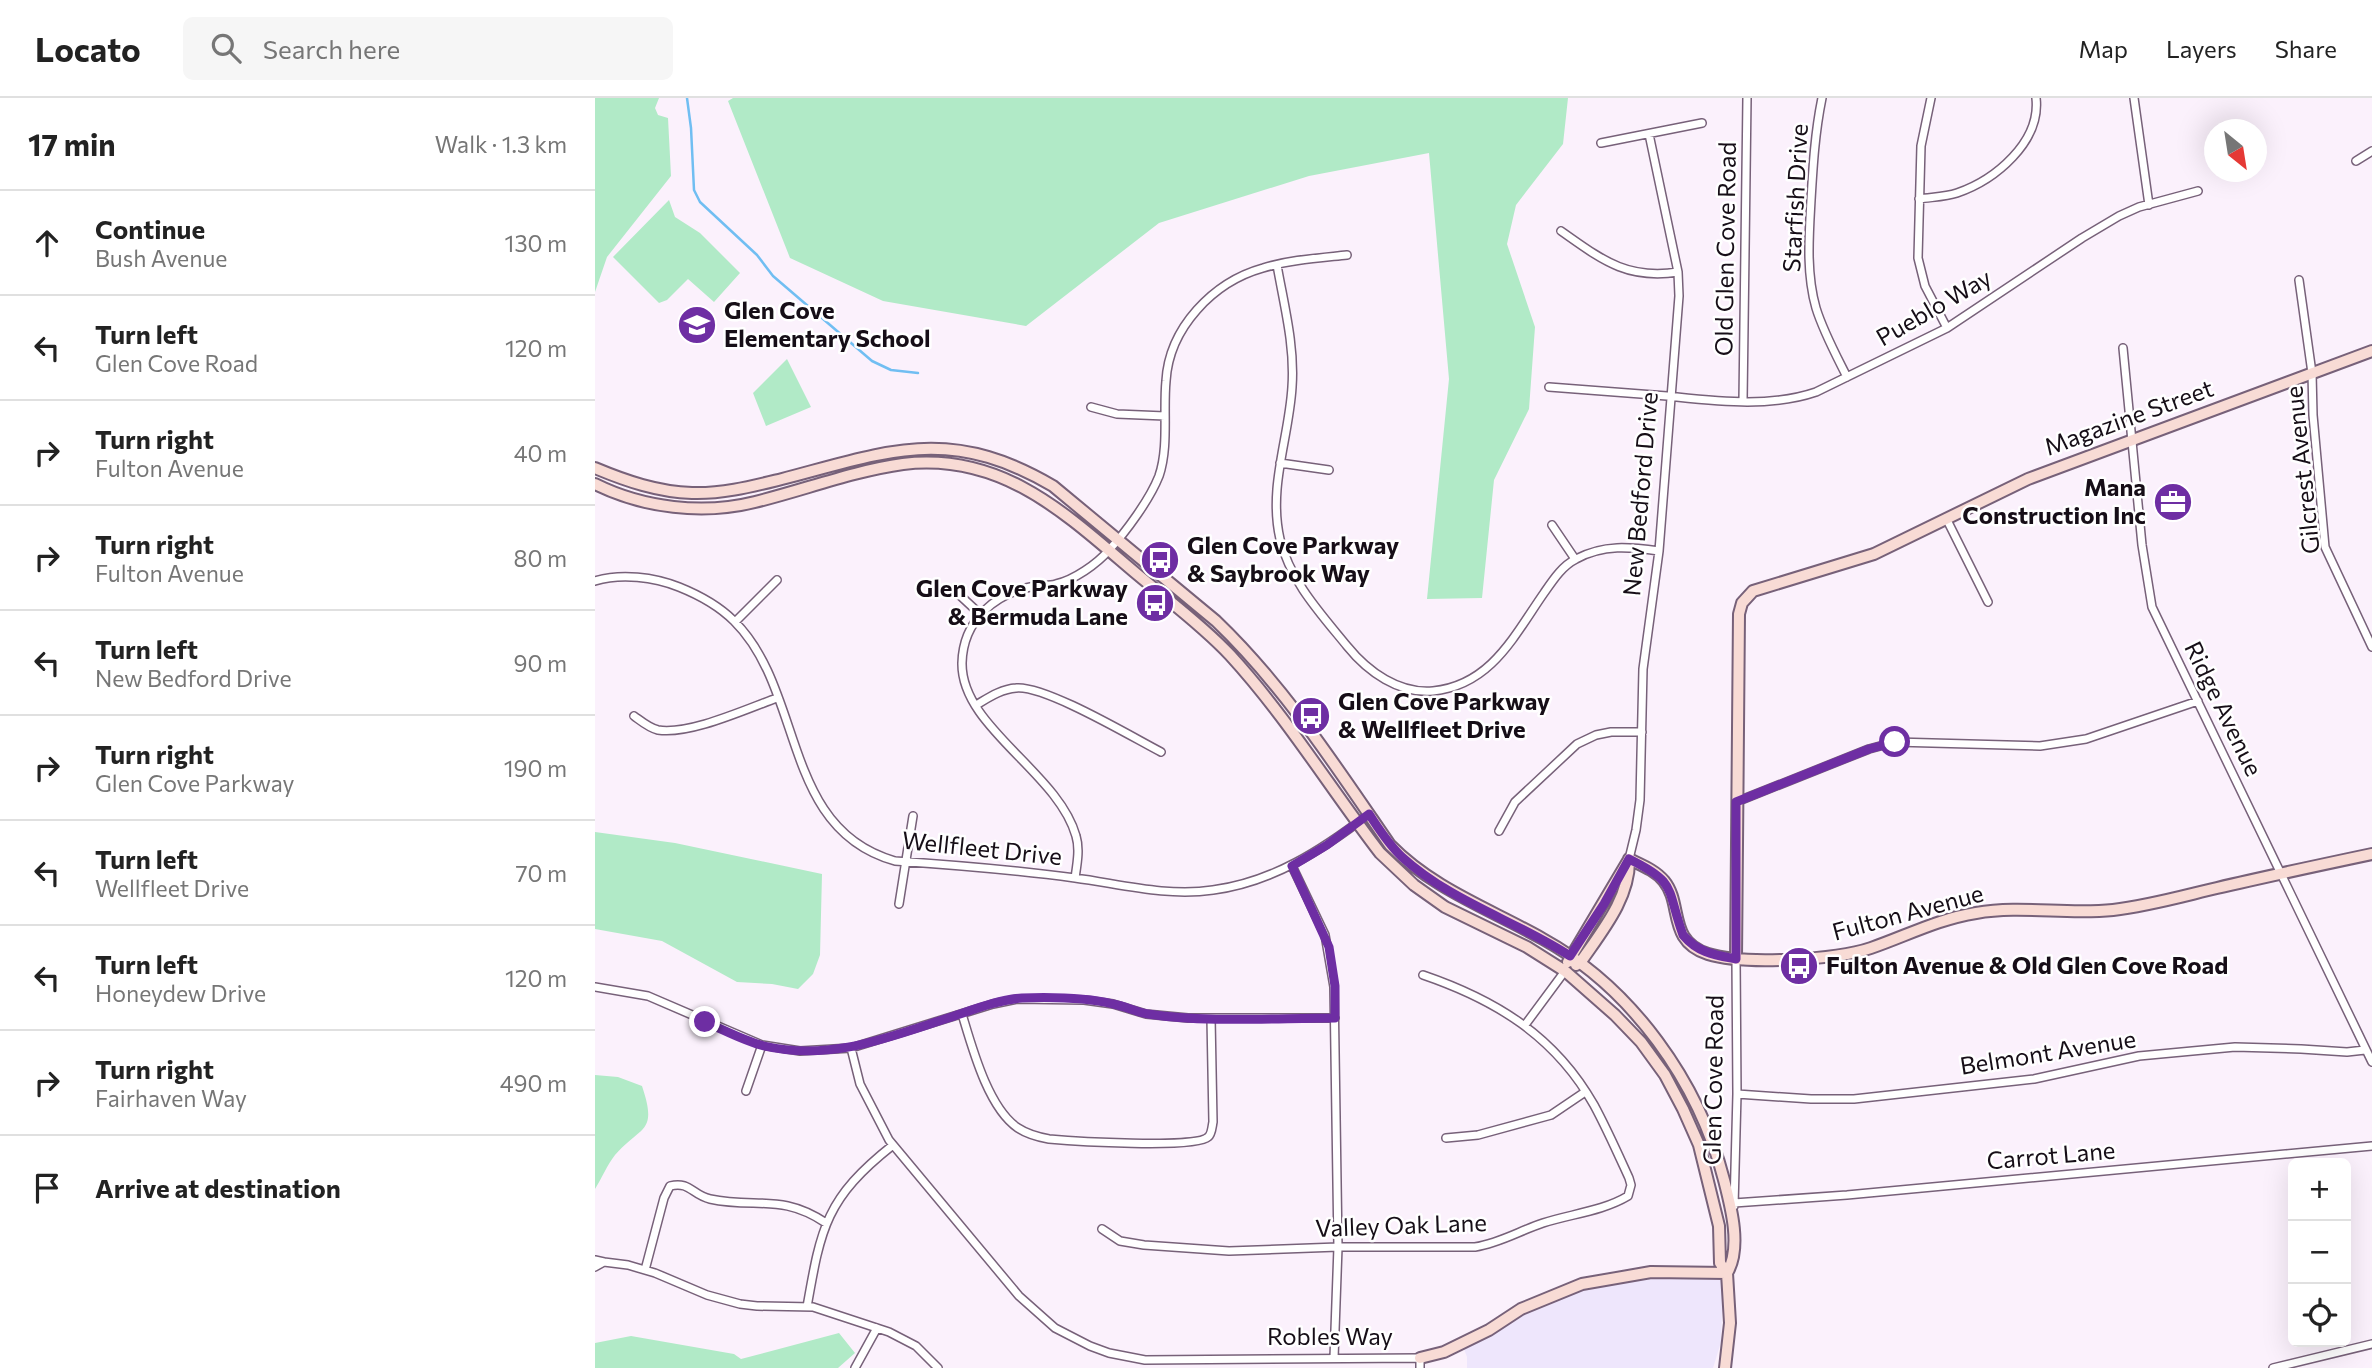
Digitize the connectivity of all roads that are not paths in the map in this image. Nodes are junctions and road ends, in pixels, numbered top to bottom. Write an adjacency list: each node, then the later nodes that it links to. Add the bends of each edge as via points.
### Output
1 (1747, 98): 26 (street, Old Glen Cove Road)
2 (1822, 98): 23 (street, Starfish Drive, via 1813,169 1810,270 1817,311)
3 (1931, 98): 12 (street, via 1921,146)
4 (2036, 98): 12 (street, via 2027,139 1999,169 1953,194)
5 (2134, 98): 13 (street)
6 (1702, 123): 7 (street)
7 (1649, 134): 8 (street); 17 (street, New Bedford Drive)
8 (1601, 143)
9 (2372, 151): 10 (street)
10 (2356, 161)
11 (2198, 191): 13 (street, Pueblo Way)
12 (1919, 199): 19 (street, via 1920,274)
13 (2148, 205): 19 (street, Pueblo Way, via 2119,216)
14 (1561, 231): 17 (street, via 1629,272)
15 (1347, 255): 16 (street)
16 (1277, 265): 28 (street, via 1226,285 1188,321 1169,362); 30 (street, via 1293,375)
17 (1678, 272): 25 (street, New Bedford Drive)
18 (2299, 280): 22 (street, Gilcrest Avenue)
19 (1947, 328): 23 (street, Pueblo Way)
20 (2123, 348): 29 (street, Ridge Avenue)
21 (2372, 351): 22 (main road, Magazine Street)
22 (2312, 373): 29 (main road, Magazine Street); 47 (street, Gilcrest Avenue, via 2325,547)
23 (1847, 377): 26 (street, Pueblo Way, via 1800,397)
24 (1549, 387): 25 (street, Pueblo Way)
25 (1672, 397): 26 (street, Pueblo Way); 38 (street, New Bedford Drive)
26 (1743, 401)
27 (1091, 407): 28 (street, via 1117,414)
28 (1165, 416): 36 (street, via 1160,473 1142,508)
29 (2132, 439): 34 (main road, Magazine Street, via 2028,479); 49 (street, Ridge Avenue, via 2149,593)
30 (1280, 463): 32 (street); 39 (street, via 1277,524 1295,577 1350,650 1392,684 1419,692 1444,690 1474,679 1503,652 1551,582)
31 (595, 468): 36 (main road, via 632,483 694,493 750,487 906,449 973,452 1053,486)
32 (1329, 470)
33 (595, 484): 37 (main road, Glen Cove Road, via 621,496 691,509 751,503 903,464 969,467 1037,494)
34 (1946, 518): 43 (main road, Magazine Street, via 1874,554); 44 (street)
35 (1552, 525): 39 (street)
36 (1117, 539): 37 (street); 55 (main road, via 1244,648)
37 (1109, 551): 45 (street, via 1075,577 1009,593); 57 (main road, Glen Cove Road, via 1229,654)
38 (1659, 551): 39 (street, via 1612,547); 52 (street, New Bedford Drive, via 1643,668)
39 (1575, 559)
40 (777, 580): 46 (street)
41 (595, 581): 46 (street, Wellfleet Drive, via 645,578 667,582 712,603)
42 (953, 589): 45 (street)
43 (1748, 594): 54 (main road, Glen Cove Road, via 1739,614)
44 (1988, 602)
45 (980, 614): 50 (street, via 968,633 962,666)
46 (735, 622): 48 (street, Wellfleet Drive, via 762,662)
47 (2372, 648)
48 (777, 698): 51 (street, via 682,729 660,730); 61 (street, Wellfleet Drive, via 815,795 832,823 867,851)
49 (2198, 701): 54 (street, via 2053,745 1895,742); 63 (street, Ridge Avenue)
50 (976, 705): 53 (street, via 996,693 1032,690); 64 (street, via 1057,798 1077,838)
51 (634, 716)
52 (1642, 732): 58 (street, via 1611,732 1577,744 1515,802); 60 (street, New Bedford Drive, via 1640,800)
53 (1161, 752)
54 (1736, 802): 67 (main road, Glen Cove Road)
55 (1369, 814): 57 (street, Wellfleet Drive); 66 (main road, via 1390,845 1423,873)
56 (913, 816): 61 (street)
57 (1357, 823): 62 (street, Wellfleet Drive); 68 (main road, Glen Cove Road, via 1414,885)
58 (1499, 831)
59 (2372, 854): 63 (main road, Fulton Avenue)
60 (1629, 859): 66 (main road, New Bedford Drive, via 1629,875 1616,911); 67 (main road, Fulton Avenue, via 1663,878 1688,942 1710,955)
61 (906, 862): 64 (street, Wellfleet Drive); 65 (street)
62 (1292, 866): 64 (street, Wellfleet Drive, via 1197,892); 73 (street, via 1329,947)
63 (2281, 873): 67 (main road, Fulton Avenue, via 2115,909 1973,913 1846,955); 77 (street, Ridge Avenue)
64 (1075, 878)
65 (899, 904)
66 (1575, 959): 68 (main road, New Bedford Drive); 88 (main road, via 1652,1032 1679,1074 1720,1166)
67 (1736, 959): 81 (street, Glen Cove Road)
68 (1565, 971): 74 (street, New Bedford Drive); 94 (main road, Glen Cove Road, via 1641,1042 1665,1075 1699,1145 1719,1226 1720,1263)
69 (1423, 975): 74 (street, Valley Oak Lane, via 1479,997)
70 (595, 987): 75 (street, via 648,996)
71 (962, 1014): 72 (street, via 1018,999 1050,998 1113,1004 1146,1014); 72 (street, via 993,1098 1016,1127 1049,1139 1169,1143 1202,1140 1211,1133); 76 (street)
72 (1211, 1018): 73 (street)
73 (1335, 1018): 89 (street)
74 (1525, 1025): 80 (street, Valley Oak Lane, via 1563,1061)
75 (762, 1045): 76 (street, via 800,1051); 79 (street)
76 (851, 1048): 83 (street, Robles Way, via 860,1084)
77 (2365, 1050): 78 (street, Ridge Avenue); 81 (street, Belmont Avenue, via 2246,1047 2139,1056 2033,1079 1854,1099)
78 (2372, 1062)
79 (746, 1091)
80 (1585, 1092): 82 (street, via 1551,1115); 89 (street, Valley Oak Lane, via 1629,1178 1628,1196 1494,1244)
81 (1737, 1094): 85 (street, Glen Cove Road)
82 (1446, 1139)
83 (893, 1145): 86 (street, via 853,1179); 98 (street, Robles Way, via 1019,1296 1055,1328 1090,1346)
84 (2372, 1146): 85 (street, Carrot Lane)
85 (1734, 1203): 88 (street, Glen Cove Road)
86 (826, 1223): 93 (street, via 796,1207 727,1202 702,1197 685,1185 670,1186); 95 (street)
87 (1102, 1229): 89 (street, Valley Oak Lane, via 1120,1241 1144,1245 1229,1251)
88 (1733, 1234): 94 (main road, Glen Cove Road, via 1734,1261)
89 (1338, 1247): 99 (street)
90 (595, 1260): 91 (street)
91 (604, 1262): 92 (street); 93 (street)
92 (595, 1267)
93 (645, 1270): 95 (street, via 740,1304)
94 (1727, 1273): 100 (main road, Robles Way, via 1651,1272 1582,1284 1521,1308 1489,1330); 104 (main road, Glen Cove Road, via 1730,1323)
95 (807, 1307): 96 (street)
96 (877, 1328): 101 (street); 102 (street, via 916,1346)
97 (2372, 1344): 105 (street)
98 (1136, 1358): 99 (street, Robles Way); 103 (street)
99 (1334, 1358): 100 (street, Robles Way)
100 (1420, 1363)
101 (855, 1368)
102 (939, 1368)
103 (1133, 1368)
104 (1725, 1368)
105 (2273, 1368)

